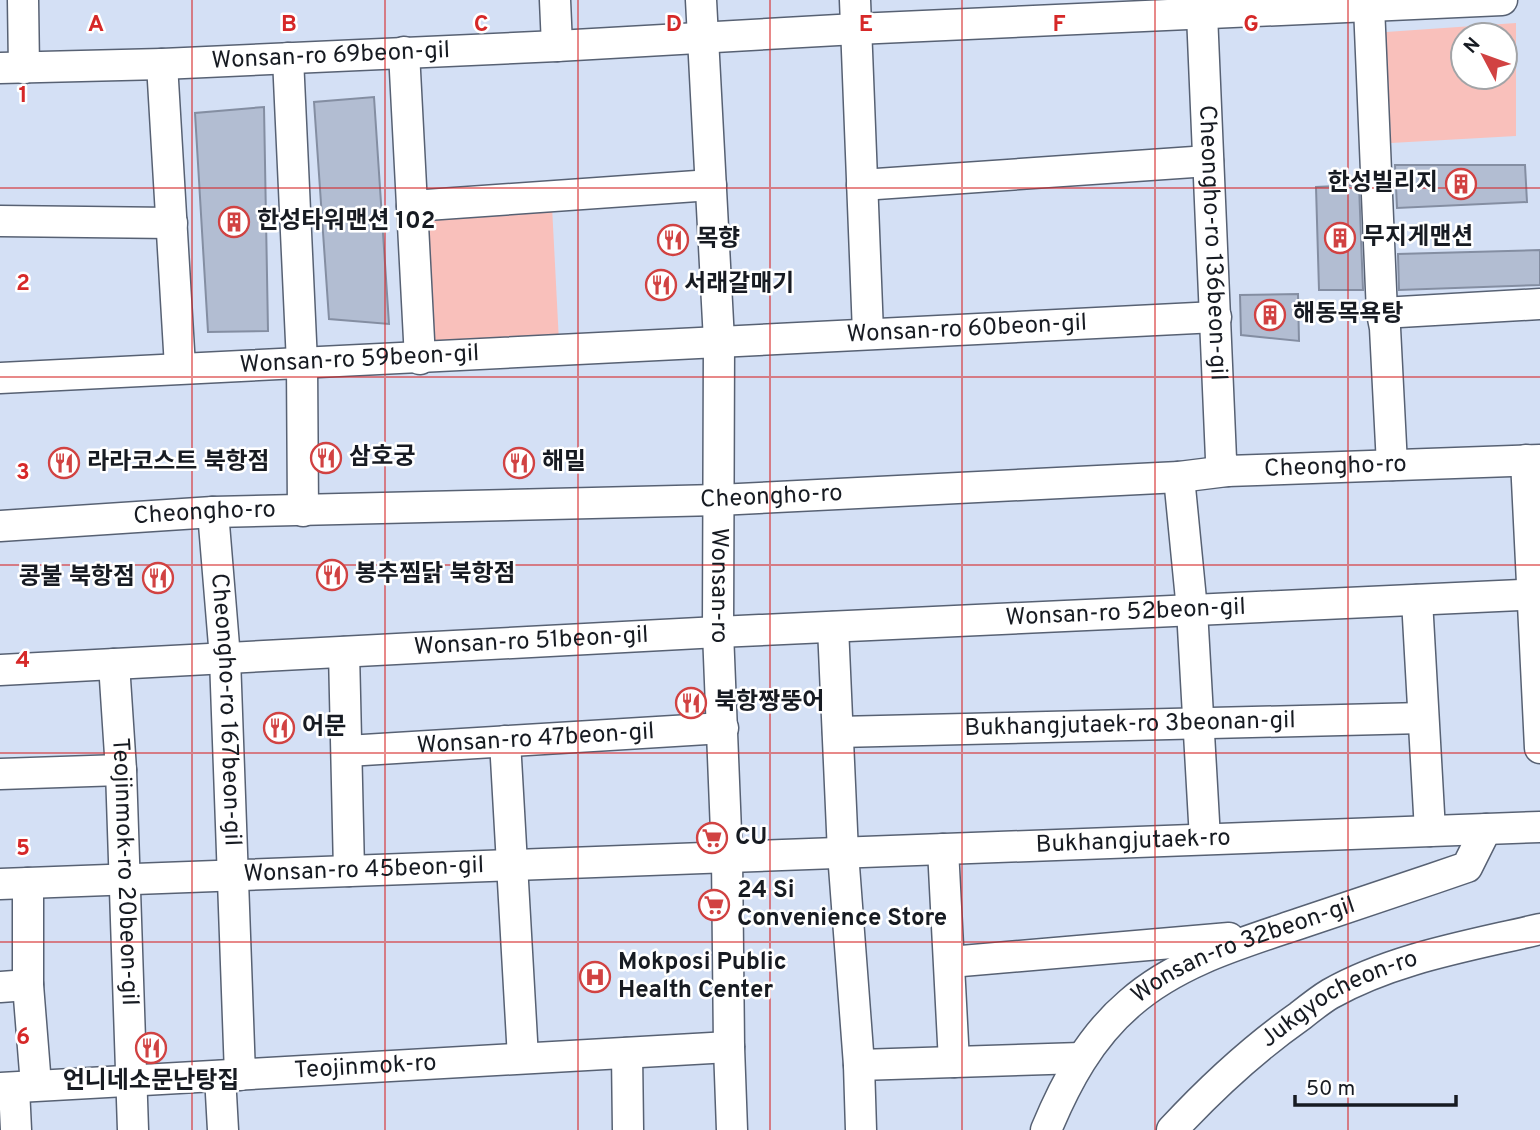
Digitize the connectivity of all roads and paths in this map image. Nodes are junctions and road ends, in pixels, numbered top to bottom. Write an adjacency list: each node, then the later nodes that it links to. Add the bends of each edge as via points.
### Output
1 (23, 0): 14 (street)
2 (555, 0): 10 (street)
3 (701, 0): 9 (street, Wonsan-ro)
4 (1502, 0): 6 (street, Wonsan-ro 69beon-gil)
5 (1310, 4): 6 (street, Wonsan-ro 69beon-gil); 8 (street, Wonsan-ro 69beon-gil)
6 (1369, 6): 22 (street)
7 (855, 14): 8 (street, Wonsan-ro 69beon-gil); 9 (street, Wonsan-ro 69beon-gil); 17 (street)
8 (1202, 14): 15 (street, Cheongho-ro 136beon-gil)
9 (703, 36): 10 (street, Wonsan-ro 69beon-gil); 16 (street, Wonsan-ro)
10 (557, 46): 11 (street, Wonsan-ro 69beon-gil)
11 (404, 52): 12 (street, Wonsan-ro 69beon-gil); 18 (street)
12 (288, 58): 13 (street, Wonsan-ro 69beon-gil); 27 (street)
13 (162, 64): 14 (street, Wonsan-ro 69beon-gil); 20 (street)
14 (12, 68)
15 (1208, 160): 17 (street); 23 (street, Cheongho-ro 136beon-gil)
16 (710, 185): 18 (street); 25 (street, Wonsan-ro)
17 (862, 185): 24 (street)
18 (412, 206): 26 (street)
19 (0, 222): 20 (street)
20 (172, 223): 28 (street)
21 (1540, 304): 22 (street)
22 (1382, 313): 31 (street)
23 (1216, 317): 24 (street, Wonsan-ro 60beon-gil); 32 (street, Cheongho-ro 136beon-gil, via 1221,459)
24 (868, 333): 25 (street, Wonsan-ro 60beon-gil)
25 (719, 341): 26 (street, Wonsan-ro 59beon-gil); 34 (street, Wonsan-ro)
26 (420, 359): 27 (street, Wonsan-ro 59beon-gil)
27 (302, 363): 28 (street, Wonsan-ro 59beon-gil); 35 (street)
28 (180, 367): 29 (street, Wonsan-ro 59beon-gil)
29 (0, 378)
30 (1533, 460): 31 (street, Cheongho-ro); 38 (street)
31 (1392, 465): 32 (street, Cheongho-ro)
32 (1227, 471): 33 (street, Cheongho-ro)
33 (1179, 477): 34 (street, Cheongho-ro); 40 (street)
34 (718, 500): 35 (street, Cheongho-ro); 42 (street, Wonsan-ro)
35 (303, 511): 36 (street, Cheongho-ro)
36 (213, 512): 37 (street, Cheongho-ro); 44 (street, Cheongho-ro 167beon-gil)
37 (0, 526)
38 (1536, 594): 39 (street, Wonsan-ro 52beon-gil); 52 (street)
39 (1418, 600): 40 (street, Wonsan-ro 52beon-gil); 47 (street)
40 (1192, 610): 41 (street, Wonsan-ro 52beon-gil); 48 (street)
41 (833, 627): 42 (street, Wonsan-ro 52beon-gil); 50 (street)
42 (718, 632): 43 (street, Wonsan-ro 51beon-gil); 49 (street, Wonsan-ro)
43 (344, 652): 44 (street, Wonsan-ro 51beon-gil); 53 (street)
44 (225, 658): 45 (street, Wonsan-ro 51beon-gil); 65 (street, Cheongho-ro 167beon-gil)
45 (114, 664): 46 (street, Wonsan-ro 51beon-gil); 54 (street, Teojinmok-ro 20beon-gil)
46 (0, 670)
47 (1423, 719): 48 (street, Bukhangjutaek-ro 3beonan-gil); 58 (street)
48 (1197, 722): 50 (street, Bukhangjutaek-ro 3beonan-gil); 59 (street)
49 (723, 728): 51 (street, Wonsan-ro 47beon-gil); 62 (street, Wonsan-ro)
50 (838, 732): 61 (street)
51 (505, 741): 53 (street, Wonsan-ro 47beon-gil); 63 (street)
52 (1540, 748)
53 (347, 751): 64 (street)
54 (121, 770): 55 (street); 66 (street, Teojinmok-ro 20beon-gil)
55 (0, 774)
56 (1540, 827): 57 (street, Bukhangjutaek-ro)
57 (1486, 829): 58 (street, Bukhangjutaek-ro); 69 (street, Wonsan-ro 32beon-gil, via 1467,867)
58 (1430, 831): 59 (street, Bukhangjutaek-ro)
59 (1205, 839): 60 (street, Bukhangjutaek-ro)
60 (943, 849): 61 (street, Bukhangjutaek-ro); 70 (street)
61 (843, 853): 62 (street, Bukhangjutaek-ro); 77 (street)
62 (727, 857): 63 (street, Wonsan-ro 45beon-gil); 72 (street, Wonsan-ro)
63 (511, 865): 64 (street, Wonsan-ro 45beon-gil); 74 (street)
64 (349, 871): 65 (street, Wonsan-ro 45beon-gil)
65 (233, 875): 66 (street, Wonsan-ro 45beon-gil); 78 (street, Cheongho-ro 167beon-gil)
66 (123, 879): 67 (street, Wonsan-ro 45beon-gil); 79 (street, Teojinmok-ro 20beon-gil)
67 (14, 883): 71 (street)
68 (1540, 929): 88 (street, Jukgyocheon-ro, via 1425,956 1330,994 1231,1071)
69 (1257, 936): 70 (street); 75 (street, Wonsan-ro 32beon-gil, via 1178,970 1130,1002)
70 (950, 962): 76 (street)
71 (14, 986): 80 (street)
72 (729, 1047): 73 (street, Teojinmok-ro); 85 (street, Wonsan-ro)
73 (627, 1053): 74 (street, Teojinmok-ro); 84 (street)
74 (523, 1058): 78 (street, Teojinmok-ro)
75 (1081, 1058): 76 (street); 87 (street, Wonsan-ro 32beon-gil)
76 (954, 1062): 77 (street)
77 (859, 1065): 86 (street)
78 (230, 1075): 79 (street, Teojinmok-ro); 83 (street, Cheongho-ro 167beon-gil)
79 (131, 1080): 80 (street, Teojinmok-ro); 82 (street, Teojinmok-ro 20beon-gil)
80 (17, 1087): 81 (street)
81 (16, 1130)
82 (133, 1130)
83 (223, 1130)
84 (628, 1130)
85 (732, 1130)
86 (861, 1130)
87 (1046, 1130)
88 (1172, 1130)

